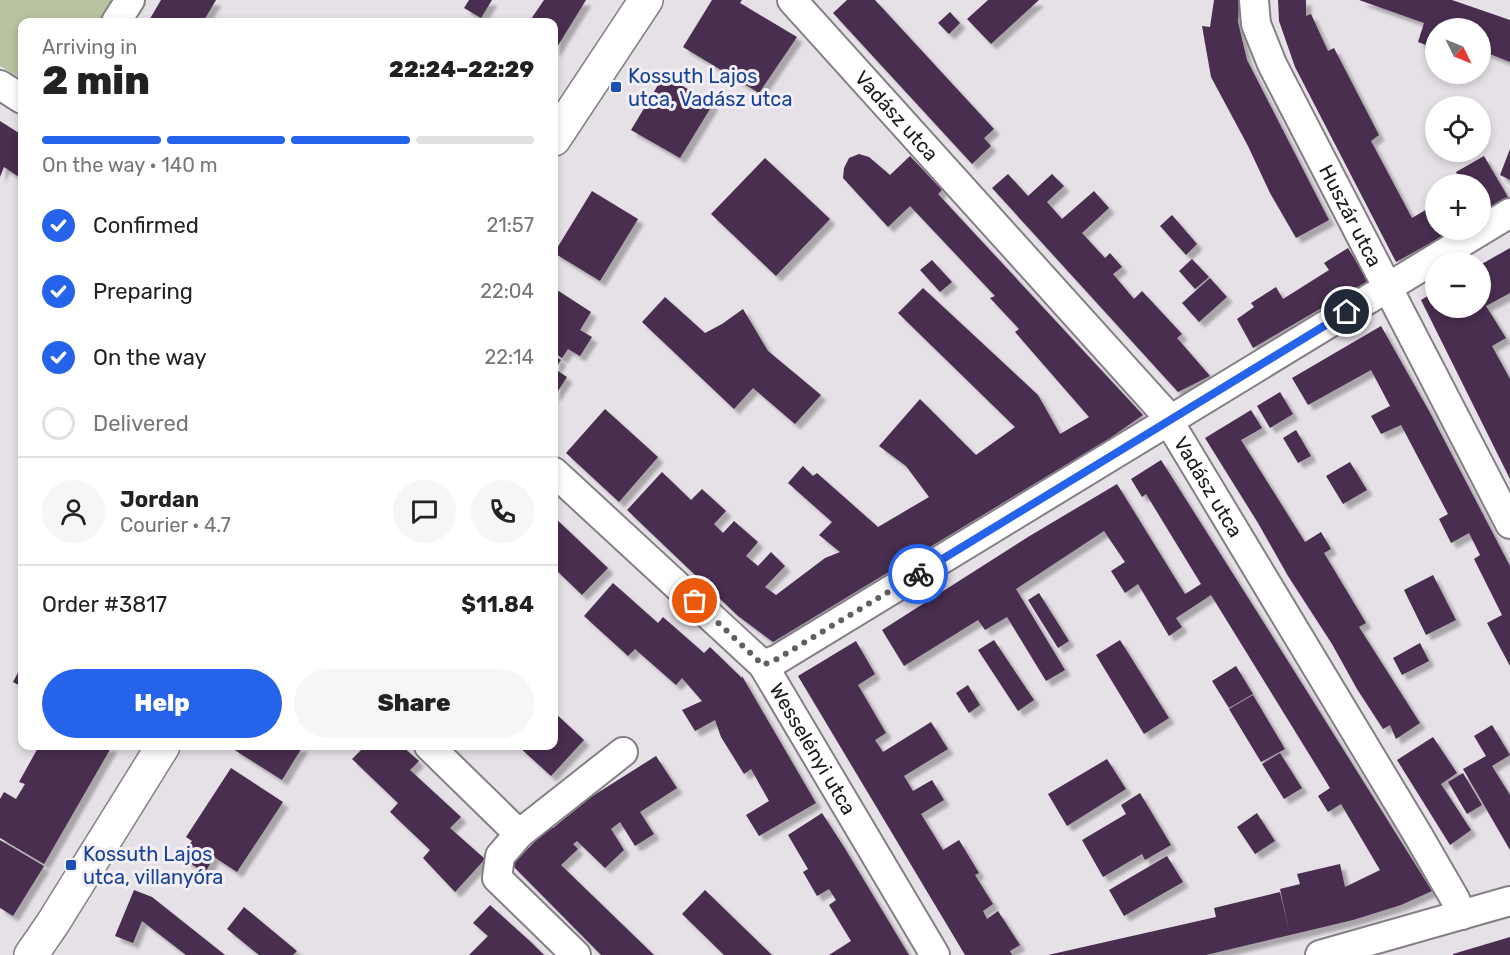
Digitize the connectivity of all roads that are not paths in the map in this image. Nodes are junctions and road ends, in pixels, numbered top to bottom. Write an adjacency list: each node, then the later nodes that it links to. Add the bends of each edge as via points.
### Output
1 (130, 0): 5 (street)
2 (646, 0): 8 (street)
3 (792, 0): 11 (street, Vadász utca)
4 (1254, 0): 10 (street, Huszár utca, via 1256,24 1272,64)
5 (119, 18)
6 (0, 86): 7 (street)
7 (18, 97)
8 (558, 133)
9 (1510, 213): 10 (street)
10 (1387, 287): 11 (street); 13 (street, Huszár utca)
11 (1169, 422): 14 (street); 20 (street, Vadász utca, via 1418,835)
12 (558, 476): 14 (street, Wesselényi utca)
13 (1510, 524)
14 (763, 665): 25 (street, Wesselényi utca)
15 (161, 750): 21 (street)
16 (433, 750): 18 (street)
17 (623, 752): 18 (street)
18 (519, 834): 24 (street, via 500,856 497,878)
19 (1510, 901): 20 (street)
20 (1462, 915): 26 (street)
21 (53, 923): 22 (street); 23 (street)
22 (31, 955)
23 (45, 955)
24 (576, 955)
25 (935, 955)
26 (1320, 955)

